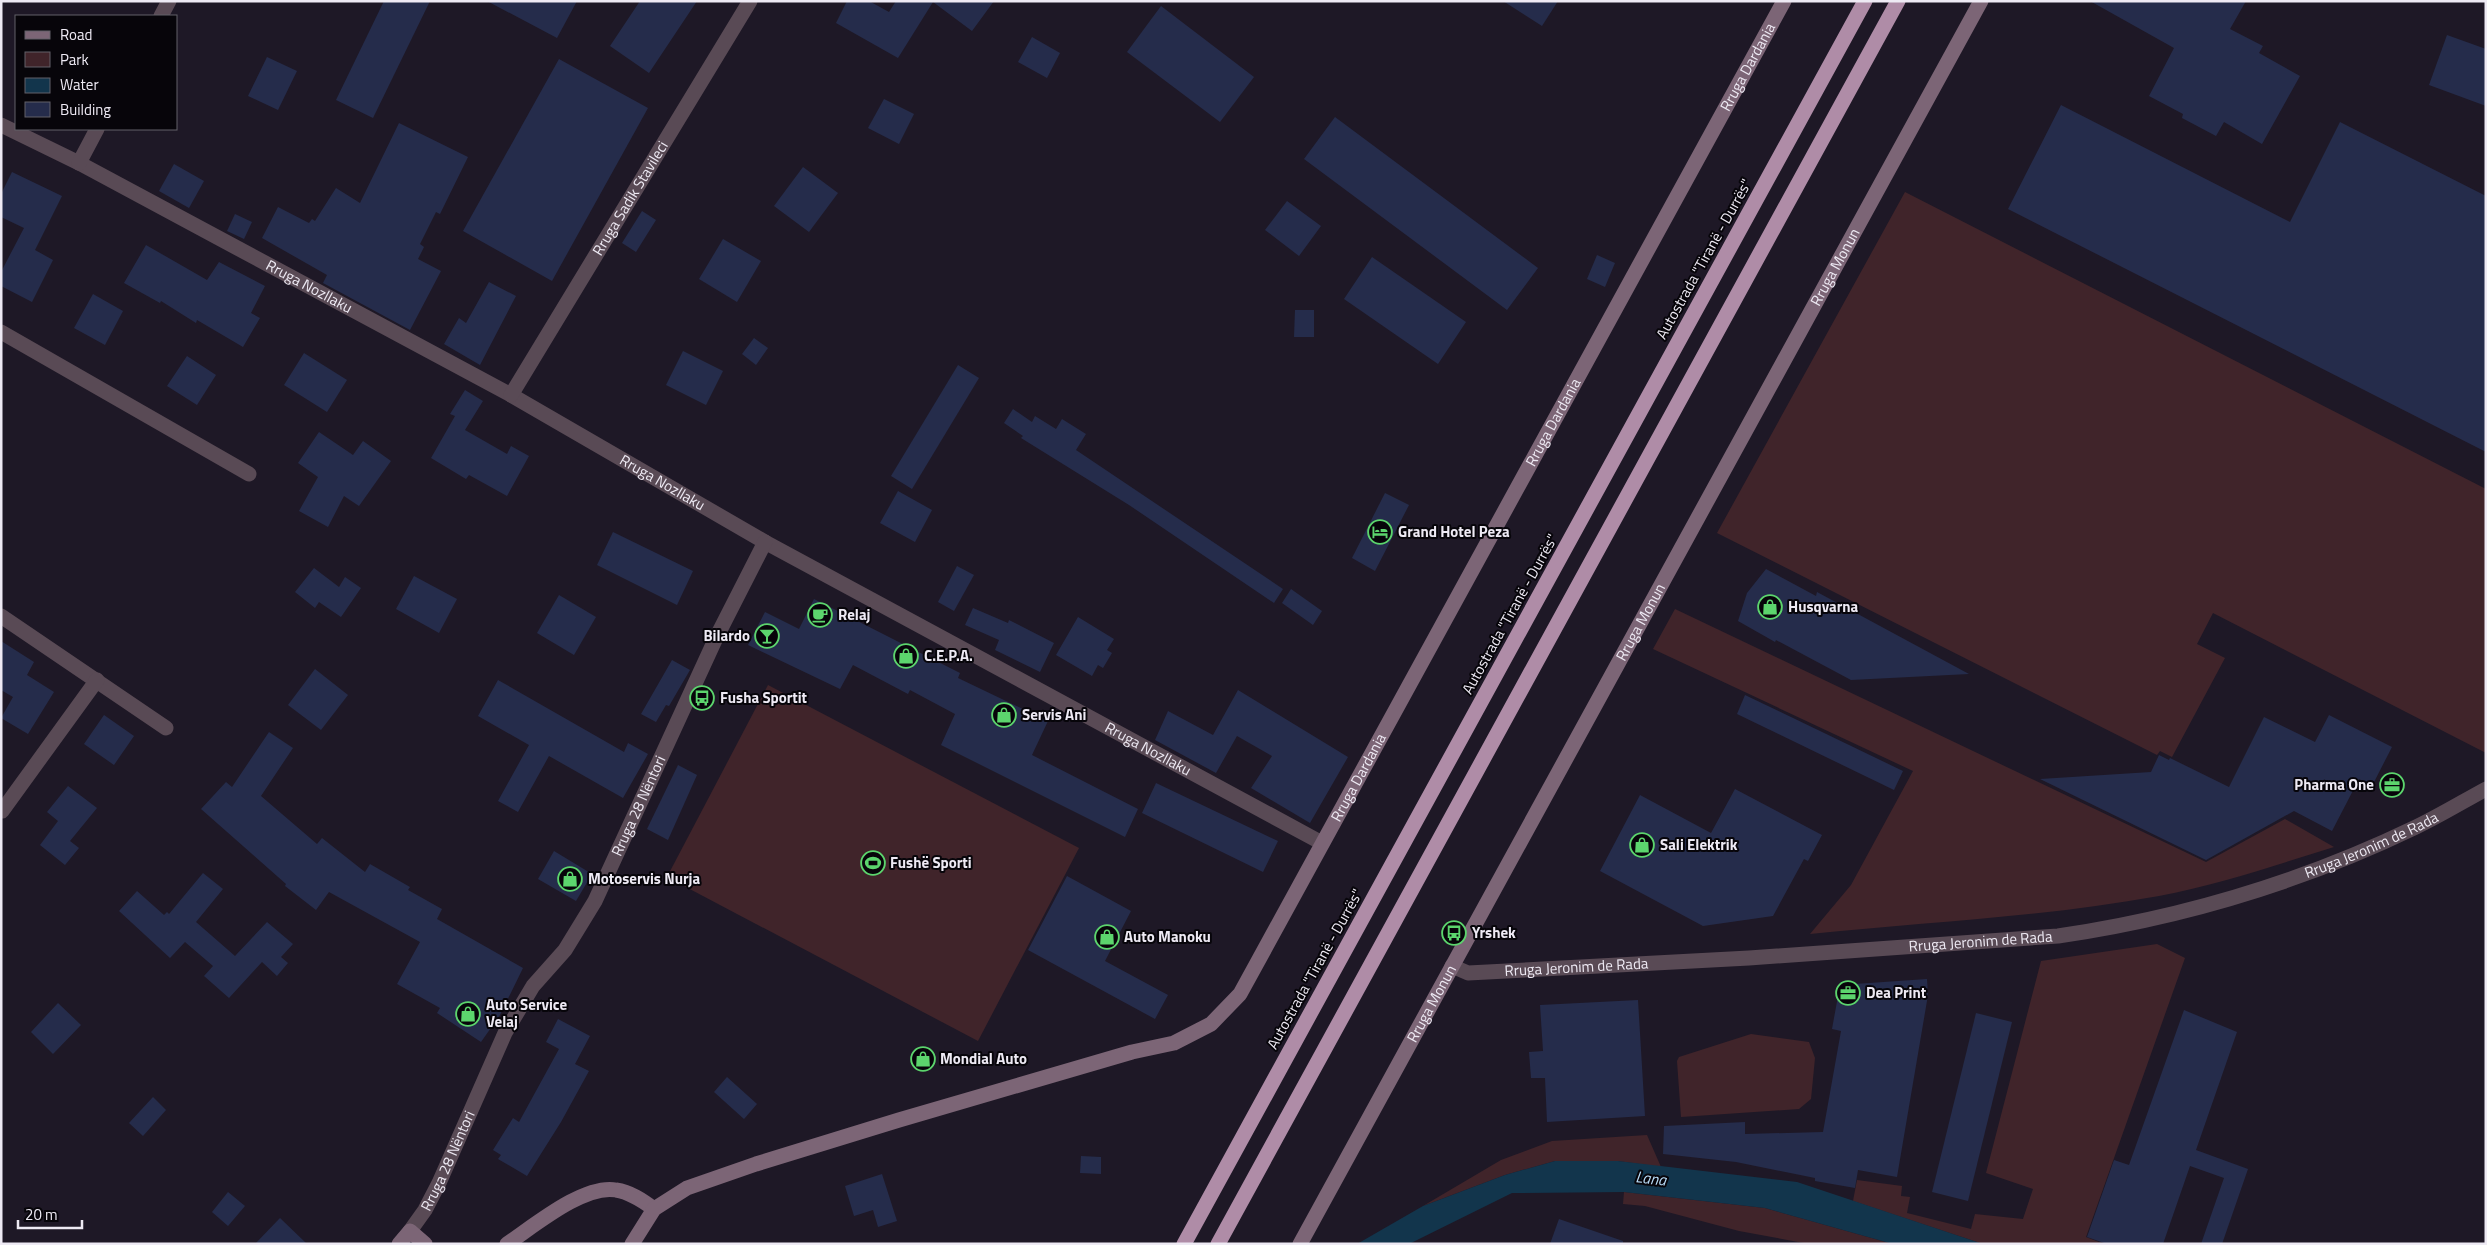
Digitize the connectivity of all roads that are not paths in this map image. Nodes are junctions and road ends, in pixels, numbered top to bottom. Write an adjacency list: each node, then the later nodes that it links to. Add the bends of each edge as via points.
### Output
1 (169, 1): 7 (street)
2 (750, 1): 12 (street, Rruga Sadik Stavileci)
3 (1784, 1): 20 (main road, Rruga Dardania)
4 (1865, 1): 28 (highway, Autostrada "Tiranë - Durrës")
5 (1898, 1): 29 (highway)
6 (1981, 1): 21 (main road, Rruga Monun)
7 (162, 15)
8 (1, 125): 10 (street, Rruga Nozllaku)
9 (96, 130): 10 (street)
10 (79, 163): 12 (street, Rruga Nozllaku)
11 (1, 332): 13 (street)
12 (511, 395): 14 (street, Rruga Nozllaku)
13 (249, 474)
14 (765, 542): 20 (street, Rruga Nozllaku); 23 (street, Rruga 28 Nëntori, via 715,640 595,901 565,950 533,986 505,1033 439,1183)
15 (1, 616): 16 (street)
16 (98, 680): 17 (street); 19 (street)
17 (166, 728)
18 (2486, 790): 21 (street, Rruga Jeronim de Rada, via 2416,827 2304,874 2207,904 2087,932 1672,962 1468,973)
19 (2, 811)
20 (1322, 843): 22 (main road, Rruga Dardania, via 1240,994 1211,1024 1197,1033 756,1164 686,1188)
21 (1452, 966): 30 (main road, Rruga Monun)
22 (654, 1209): 26 (main road, via 639,1198 617,1190 599,1190 576,1200); 27 (main road)
23 (410, 1231): 24 (main road, Rruga 28 Nëntori); 25 (main road)
24 (399, 1244)
25 (425, 1244)
26 (507, 1244)
27 (632, 1244)
28 (1184, 1244)
29 (1218, 1244)
30 (1300, 1244)

